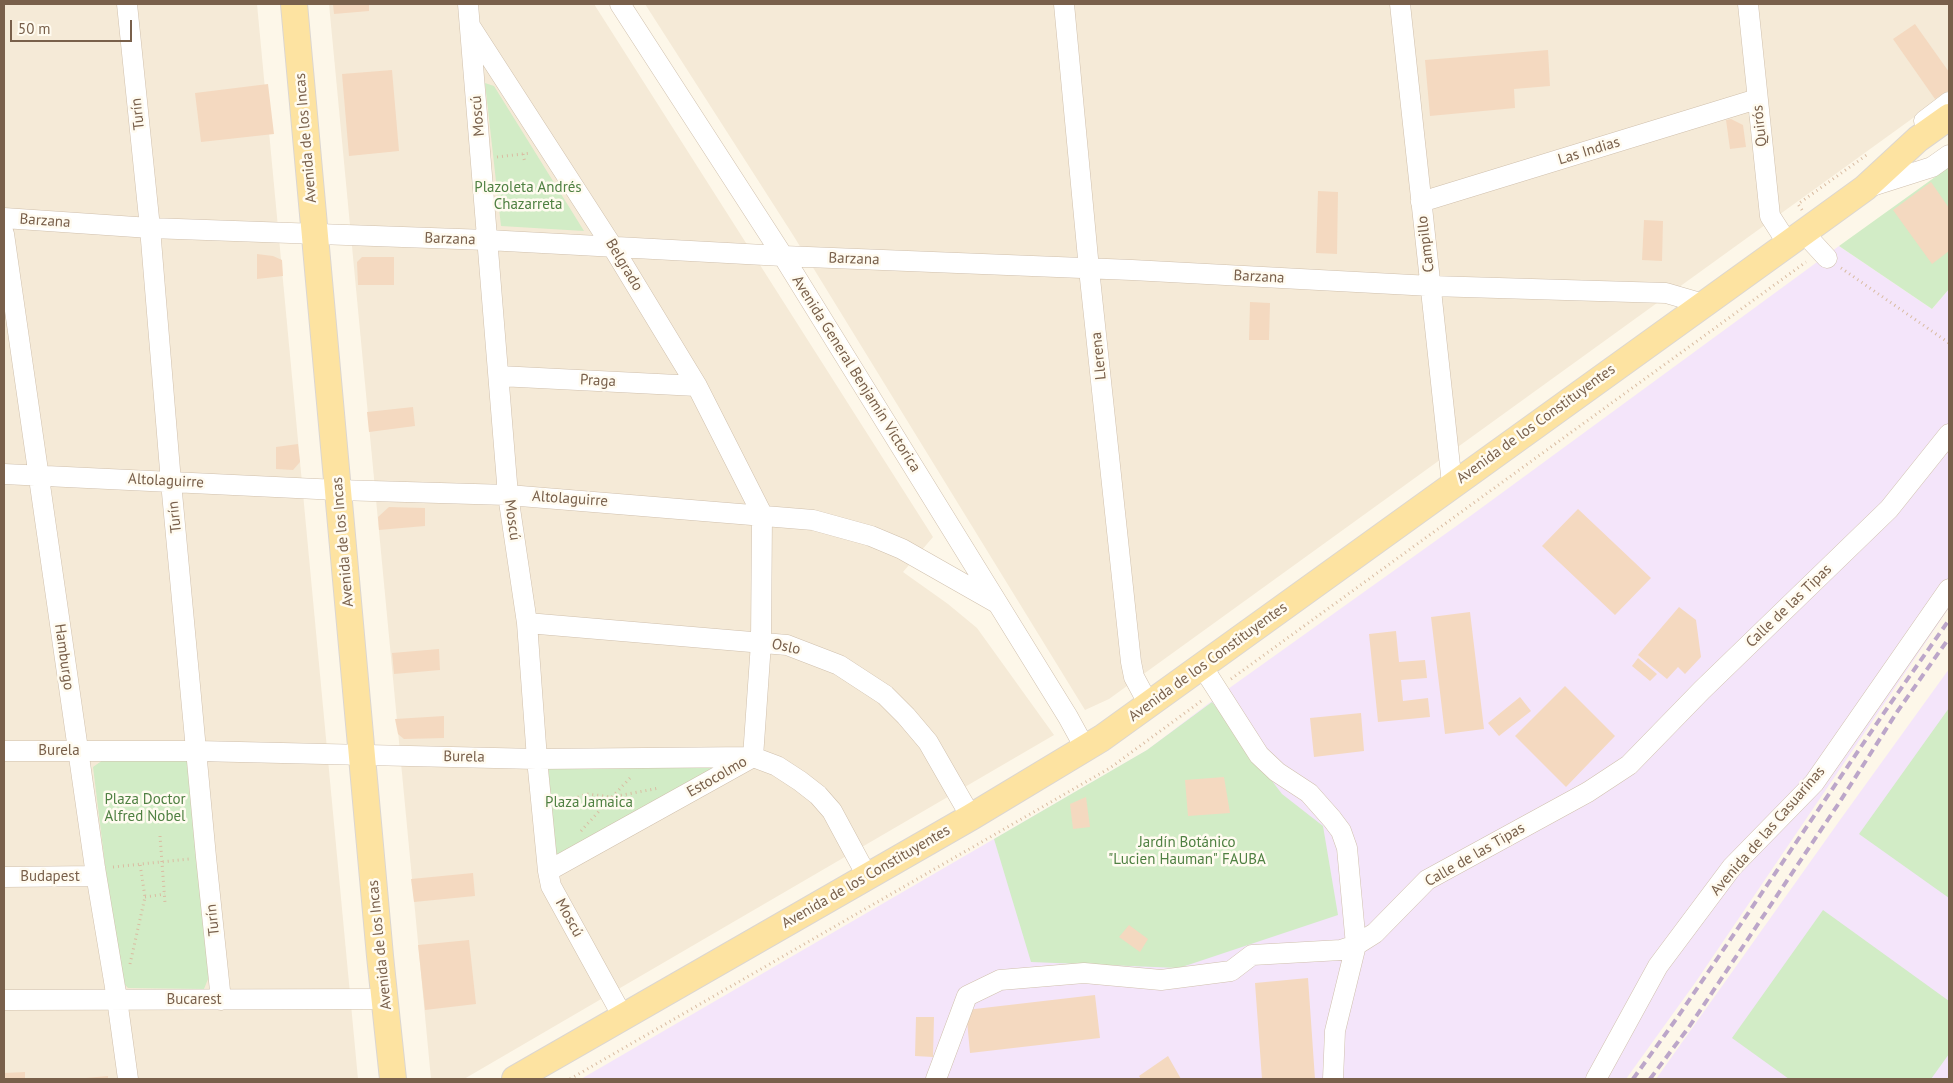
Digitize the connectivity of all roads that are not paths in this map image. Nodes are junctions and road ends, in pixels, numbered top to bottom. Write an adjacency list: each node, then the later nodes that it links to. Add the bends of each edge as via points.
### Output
1 (127, 4): 17 (street, Turín)
2 (294, 4): 19 (main road, Avenida de los Incas)
3 (468, 4): 8 (street, Moscú)
4 (620, 4): 23 (street, Avenida General Benjamín Victorica)
5 (1064, 4): 25 (street, Llerena)
6 (1400, 4): 15 (street, Campillo)
7 (1748, 4): 9 (street, Quirós)
8 (470, 26): 21 (street, Moscú); 22 (street, Belgrado)
9 (1757, 99): 15 (street, Las Indias); 20 (street, Quirós, via 1770,216)
10 (1949, 102): 14 (street, Avenida de los Constituyentes, via 1910,132)
11 (1949, 117): 14 (main road, Avenida de los Constituyentes)
12 (1949, 138): 14 (main road, Avenida de los Constituyentes)
13 (1949, 155): 14 (street, Avenida de los Constituyentes, via 1932,167)
14 (1865, 188): 20 (main road, Avenida de los Constituyentes)
15 (1421, 202): 26 (street, Campillo)
16 (4, 218): 17 (street, Barzana)
17 (150, 228): 19 (street, Barzana); 33 (street, Turín)
18 (4, 234): 32 (street, Hamburgo)
19 (315, 235): 21 (street, Barzana); 35 (main road, Avenida de los Incas)
20 (1796, 238): 24 (street); 27 (main road, Avenida de los Constituyentes)
21 (487, 240): 22 (street, Barzana); 28 (street, Moscú)
22 (612, 246): 23 (street, Barzana); 29 (street, Belgrado)
23 (783, 256): 25 (street, Barzana); 39 (street, Avenida General Benjamín Victorica)
24 (1827, 258)
25 (1089, 269): 26 (street, Barzana); 43 (street, Llerena, via 1134,677)
26 (1431, 286): 27 (street, Barzana, via 1666,293); 34 (street, Campillo)
27 (1704, 304): 34 (main road, Avenida de los Constituyentes)
28 (499, 376): 29 (street, Praga); 36 (street, Moscú)
29 (697, 386): 37 (street, Belgrado)
30 (1949, 434): 56 (street, Calle de las Tipas, via 1882,516 1702,690 1630,765 1588,792 1427,880 1375,933)
31 (4, 474): 32 (street, Altolaguirre)
32 (38, 476): 33 (street, Altolaguirre); 47 (street, Hamburgo)
33 (171, 482): 35 (street, Altolaguirre); 46 (street, Turín)
34 (1452, 484): 42 (main road, Avenida de los Constituyentes)
35 (338, 490): 36 (street, Altolaguirre); 48 (main road, Avenida de los Incas)
36 (508, 495): 37 (street, Altolaguirre); 40 (street, Moscú)
37 (762, 514): 39 (street, Altolaguirre, via 813,520 871,536 902,549); 41 (street, Estocolmo)
38 (1949, 589): 67 (street, Avenida de las Casuarinas, via 1814,783 1732,867 1658,966)
39 (997, 603): 44 (street, Avenida General Benjamín Victorica)
40 (527, 623): 41 (street, Oslo); 50 (street, Moscú)
41 (761, 643): 49 (street, Estocolmo); 51 (street, Oslo, via 787,645 813,654 838,665 884,695 928,742)
42 (1202, 666): 43 (main road, Avenida de los Constituyentes); 56 (street, via 1259,755 1277,772 1309,793 1341,831 1347,848)
43 (1148, 705): 44 (main road, Avenida de los Constituyentes)
44 (1086, 748): 51 (main road, Avenida de los Constituyentes)
45 (4, 751): 47 (street, Burela)
46 (197, 751): 47 (street, Burela); 48 (street, Burela); 60 (street, Turín)
47 (78, 752): 53 (street, Hamburgo)
48 (363, 755): 50 (street, Burela); 58 (main road, Avenida de los Incas)
49 (753, 757): 50 (street, Burela); 52 (street, Estocolmo); 54 (street, Burela, via 777,766 818,795 832,811)
50 (537, 759): 52 (street, Moscú)
51 (971, 816): 54 (main road, Avenida de los Constituyentes)
52 (548, 871): 61 (street, Moscú, via 551,886)
53 (95, 872): 55 (street, Budapest); 57 (street, Hamburgo)
54 (867, 876): 61 (main road, Avenida de los Constituyentes)
55 (4, 877)
56 (1356, 945): 65 (street, Calle de las Tipas, via 1341,950 1252,955 1231,971 1162,980 1084,973 1000,980 966,996); 66 (street, via 1335,1031)
57 (117, 999): 59 (street, Bucarest); 60 (street, Bucarest); 62 (street, Hamburgo)
58 (385, 999): 60 (street, Bucarest); 63 (main road, Avenida de los Incas)
59 (4, 1000)
60 (221, 1000)
61 (623, 1017): 64 (main road, Avenida de los Constituyentes)
62 (128, 1079)
63 (393, 1079)
64 (515, 1079)
65 (936, 1079)
66 (1333, 1079)
67 (1596, 1079)

